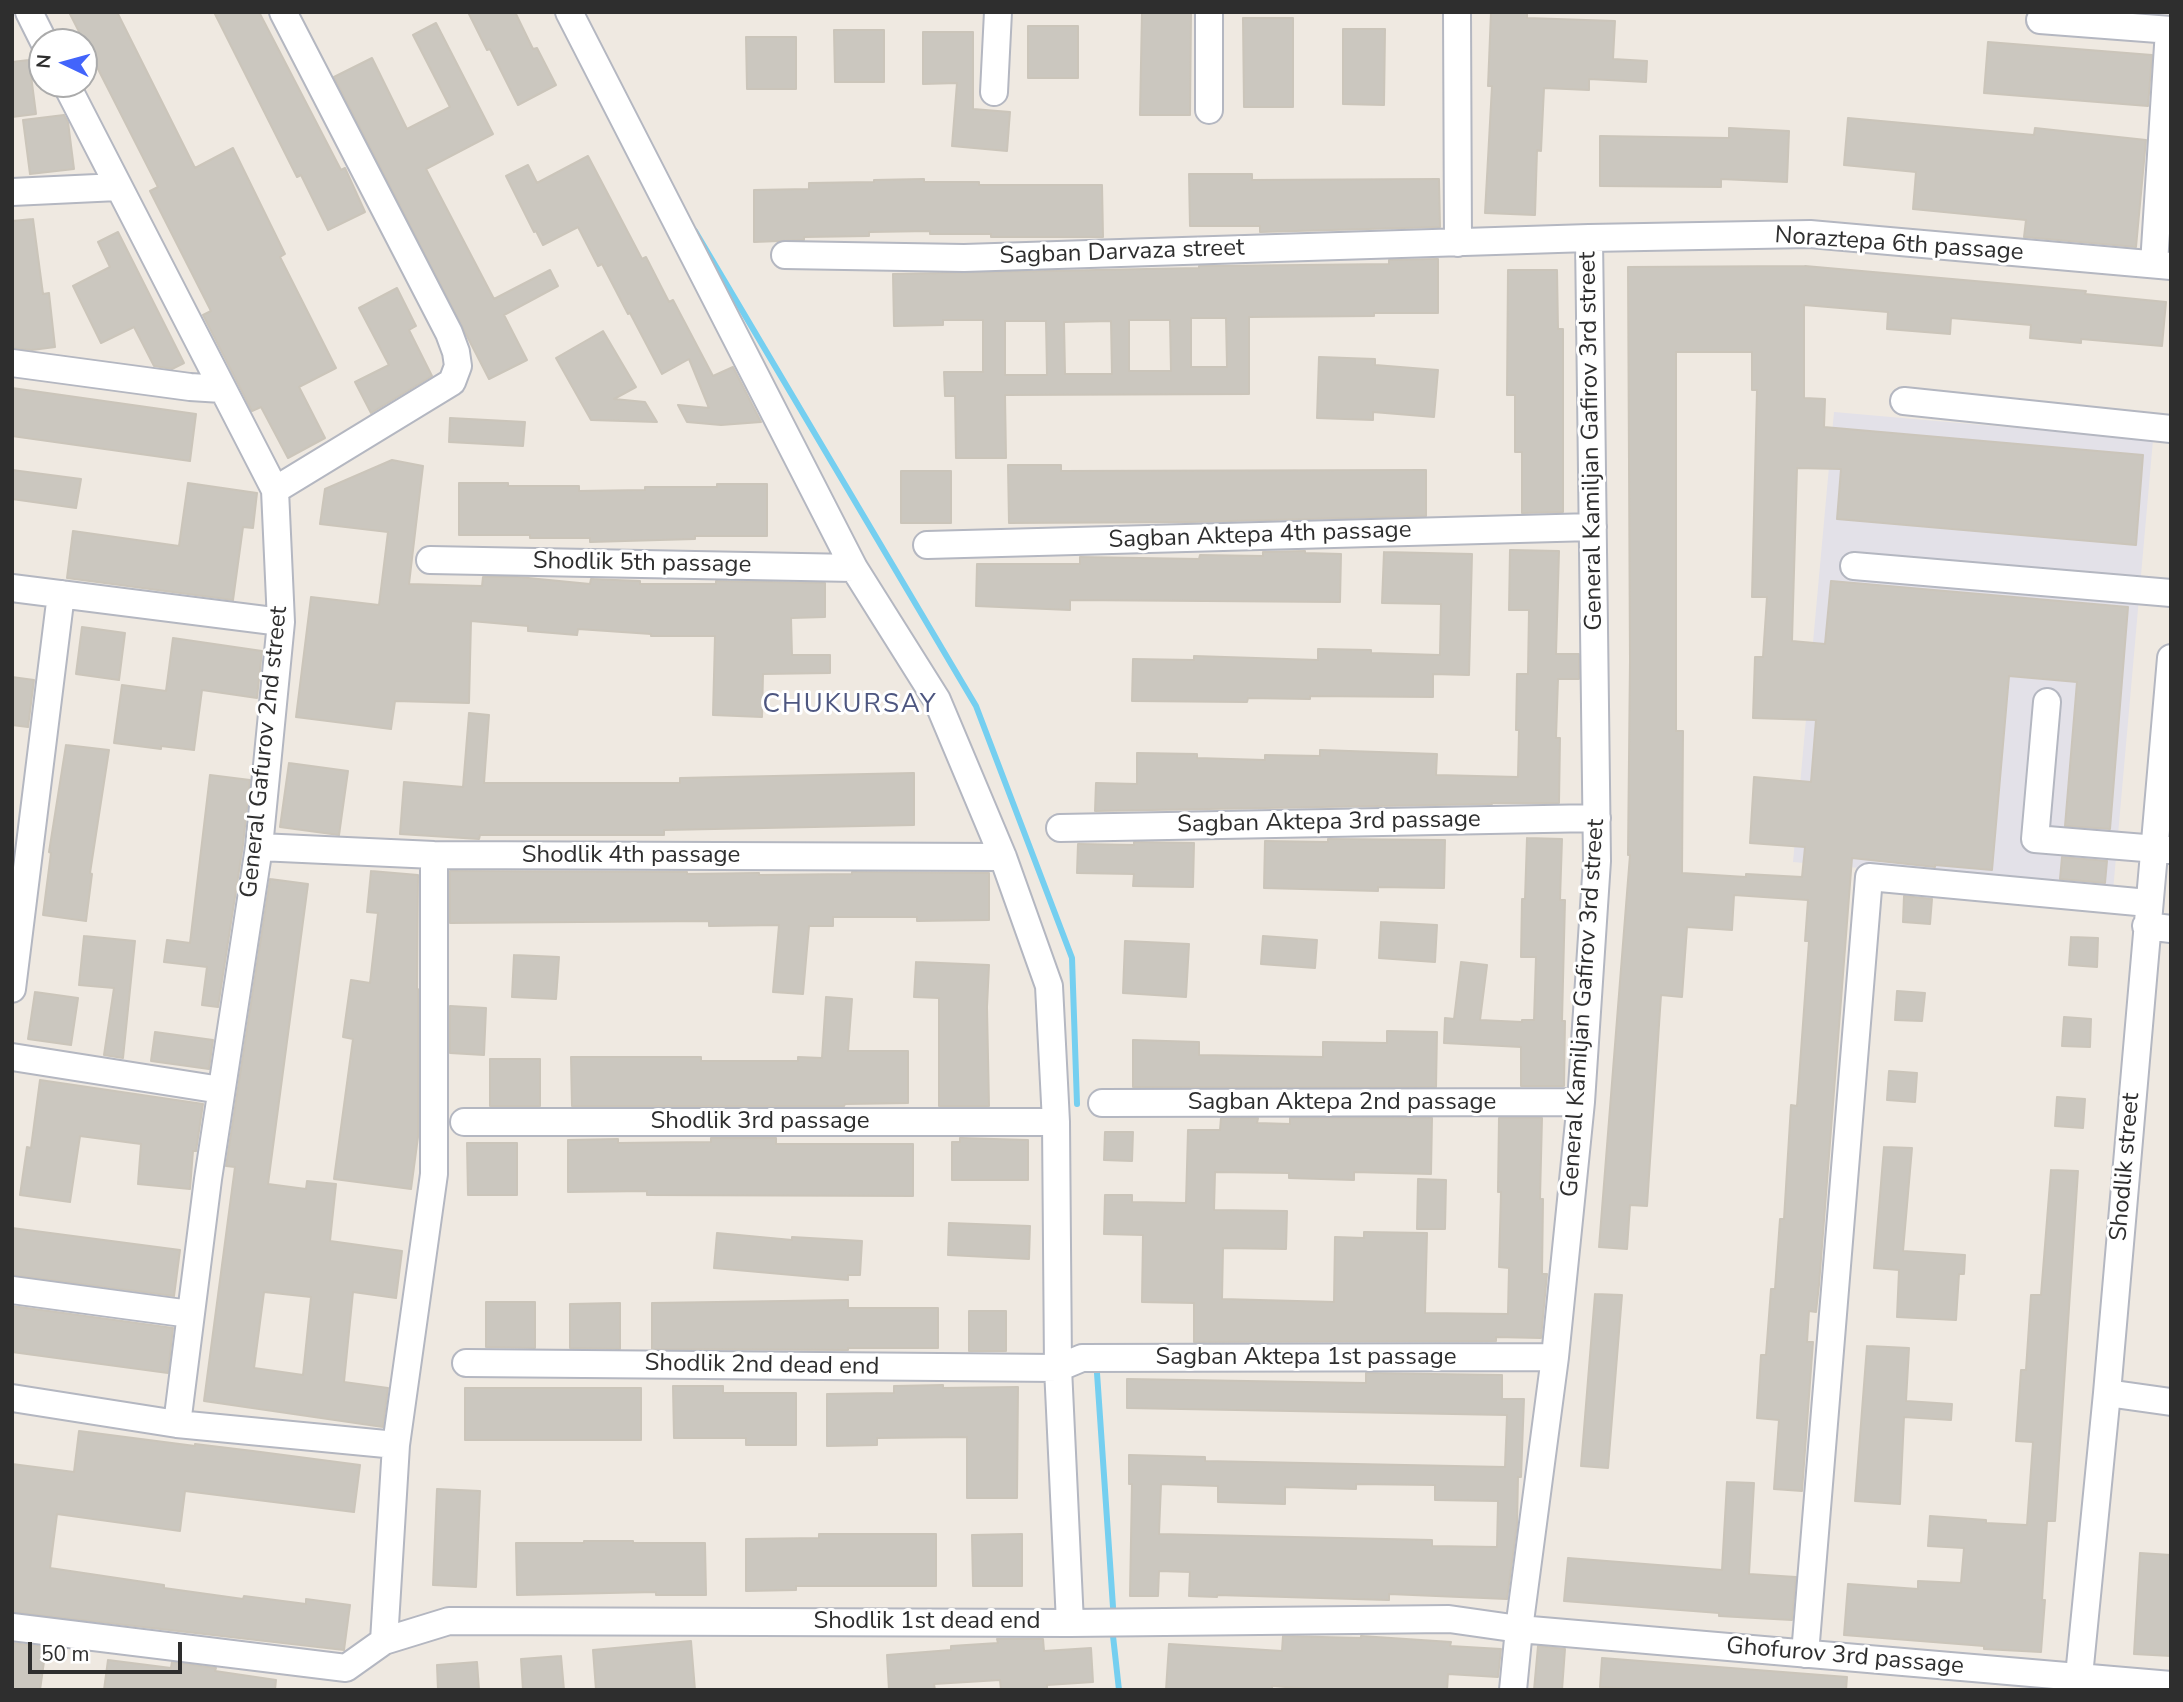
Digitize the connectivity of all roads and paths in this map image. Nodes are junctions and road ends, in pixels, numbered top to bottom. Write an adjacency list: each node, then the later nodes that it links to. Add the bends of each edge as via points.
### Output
1 (29, 12): 8 (street)
2 (283, 12): 23 (street, via 449,333 458,366 452,382)
3 (569, 12): 28 (street)
4 (998, 12): 10 (street)
5 (1209, 12): 12 (street)
6 (1457, 12): 16 (street)
7 (2040, 20): 9 (street)
8 (37, 28)
9 (2170, 30): 18 (street)
10 (994, 92)
11 (73, 98): 13 (street, General Gafurov 2nd street)
12 (1209, 110)
13 (118, 187): 14 (street); 20 (street, General Gafurov 2nd street)
14 (12, 192)
15 (1589, 238): 16 (street, Noraztepa 6th passage); 18 (street, Noraztepa 6th passage, via 1810,234); 24 (street, General Kamiljan Gafirov 3rd street)
16 (1458, 243): 17 (street, Sagban Darvaza street, via 964,258)
17 (785, 255)
18 (2162, 265)
19 (12, 363): 20 (street)
20 (222, 389): 23 (street, General Gafurov 2nd street)
21 (1904, 401): 22 (street)
22 (2171, 429)
23 (275, 490): 32 (street, General Gafurov 2nd street)
24 (1593, 527): 25 (street, Sagban Aktepa 4th passage); 35 (street, General Kamiljan Gafirov 3rd street)
25 (927, 545)
26 (430, 560): 28 (street, Shodlik 5th passage)
27 (1854, 566): 30 (street)
28 (854, 568): 40 (street, via 937,700)
29 (12, 588): 31 (street)
30 (2171, 593)
31 (61, 594): 32 (street); 42 (street)
32 (281, 622): 37 (street, General Gafurov 2nd street)
33 (2171, 658): 38 (street, Shodlik street)
34 (2047, 702): 38 (street, via 2035,839)
35 (1597, 818): 36 (street, Sagban Aktepa 3rd passage); 45 (street, General Kamiljan Gafirov 3rd street)
36 (1060, 828)
37 (259, 847): 39 (street, Shodlik 4th passage); 44 (street, General Gafurov 2nd street)
38 (2162, 849): 41 (street, Shodlik street)
39 (434, 855): 40 (street, Shodlik 4th passage); 58 (street, via 434,1174)
40 (1003, 857): 48 (street, via 1049,986)
41 (2155, 919): 54 (street, Shodlik street); 63 (street, via 1869,877)
42 (12, 989)
43 (12, 1057): 44 (street)
44 (221, 1090): 50 (street, General Gafurov 2nd street)
45 (1581, 1102): 46 (street, Sagban Aktepa 2nd passage); 51 (street, General Kamiljan Gafirov 3rd street)
46 (1102, 1103)
47 (464, 1122): 48 (street, Shodlik 3rd passage)
48 (1056, 1122): 53 (street)
49 (12, 1290): 50 (street)
50 (190, 1314): 57 (street, General Gafurov 2nd street)
51 (1555, 1357): 53 (street, Sagban Aktepa 1st passage, via 1082,1358); 61 (street, General Kamiljan Gafirov 3rd street)
52 (466, 1363): 53 (street, Shodlik 2nd dead end)
53 (1058, 1368): 59 (street)
54 (2106, 1392): 56 (street); 64 (street, Shodlik street)
55 (12, 1398): 57 (street)
56 (2171, 1402)
57 (177, 1424): 58 (street)
58 (396, 1445): 62 (street)
59 (1070, 1623): 61 (street, Shodlik 1st dead end, via 1450,1619); 62 (street, Shodlik 1st dead end, via 449,1621)
60 (12, 1627): 62 (street, Shodlik 1st dead end, via 346,1668)
61 (1519, 1629): 63 (street, Ghofurov 3rd passage); 66 (street, General Kamiljan Gafirov 3rd street)
62 (384, 1642)
63 (1805, 1654): 64 (street, Ghofurov 3rd passage)
64 (2079, 1676): 65 (street, Ghofurov 3rd passage)
65 (2171, 1685)
66 (1513, 1690)

